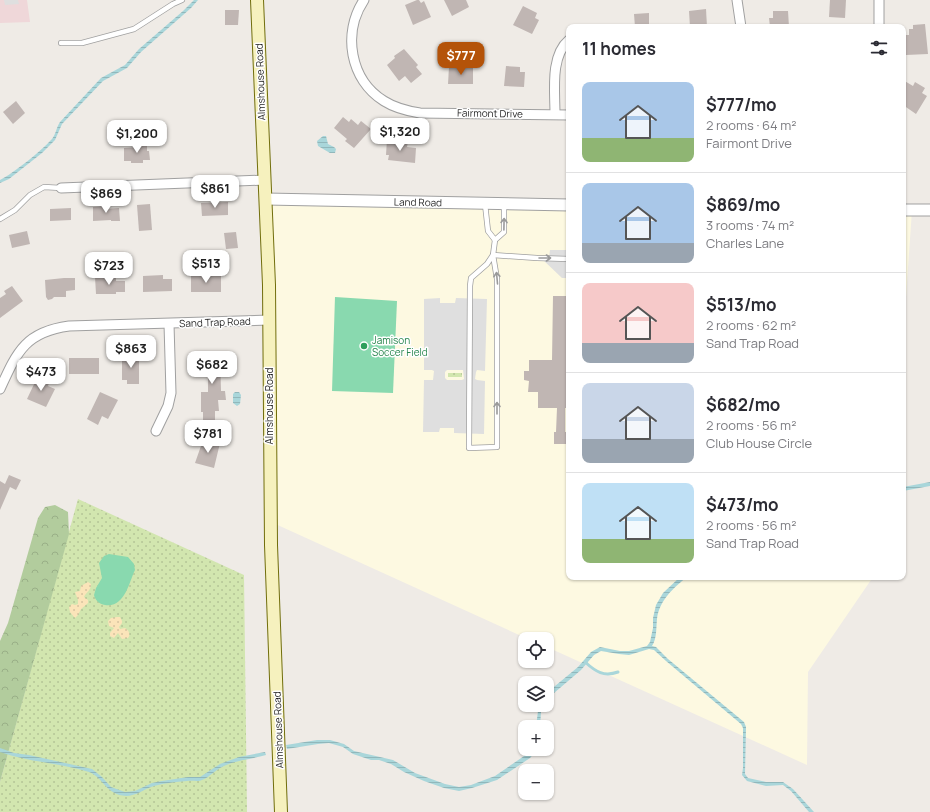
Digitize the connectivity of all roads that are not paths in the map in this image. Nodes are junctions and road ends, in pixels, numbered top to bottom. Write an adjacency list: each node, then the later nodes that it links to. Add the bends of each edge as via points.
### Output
1 (182, 0): 8 (lane, via 134,29 82,43)
2 (257, 0): 12 (main road, Almshouse Road)
3 (364, 0): 10 (street, Fairmont Drive, via 355,17 351,43 357,68 364,82 384,101 420,113)
4 (737, 0): 6 (street)
5 (879, 0): 7 (street)
6 (740, 24)
7 (879, 24)
8 (61, 43)
9 (566, 43): 10 (street, via 557,57)
10 (555, 114): 11 (street, Fairmont Drive)
11 (566, 114)
12 (265, 180): 13 (street); 14 (main road, Almshouse Road)
13 (61, 188): 20 (lane, via 44,187)
14 (266, 199): 15 (street, Land Road); 24 (main road, Almshouse Road)
15 (485, 204): 16 (street, Land Road); 21 (lane, via 488,232)
16 (504, 204): 17 (street, Land Road); 21 (lane, one-way to 16, via 504,232)
17 (566, 205)
18 (906, 210): 19 (street)
19 (930, 210)
20 (0, 219)
21 (495, 240): 22 (lane)
22 (493, 255): 22 (lane, one-way to 22, via 471,278 470,286 469,448 497,447 498,279); 23 (lane, one-way to 23)
23 (566, 259)
24 (269, 320): 25 (street, Sand Trap Road); 28 (main road, Almshouse Road, via 270,515)
25 (169, 324): 26 (street, Sand Trap Road, via 69,326 46,331 23,347); 27 (street, via 170,400)
26 (0, 389)
27 (156, 431)
28 (281, 812)

